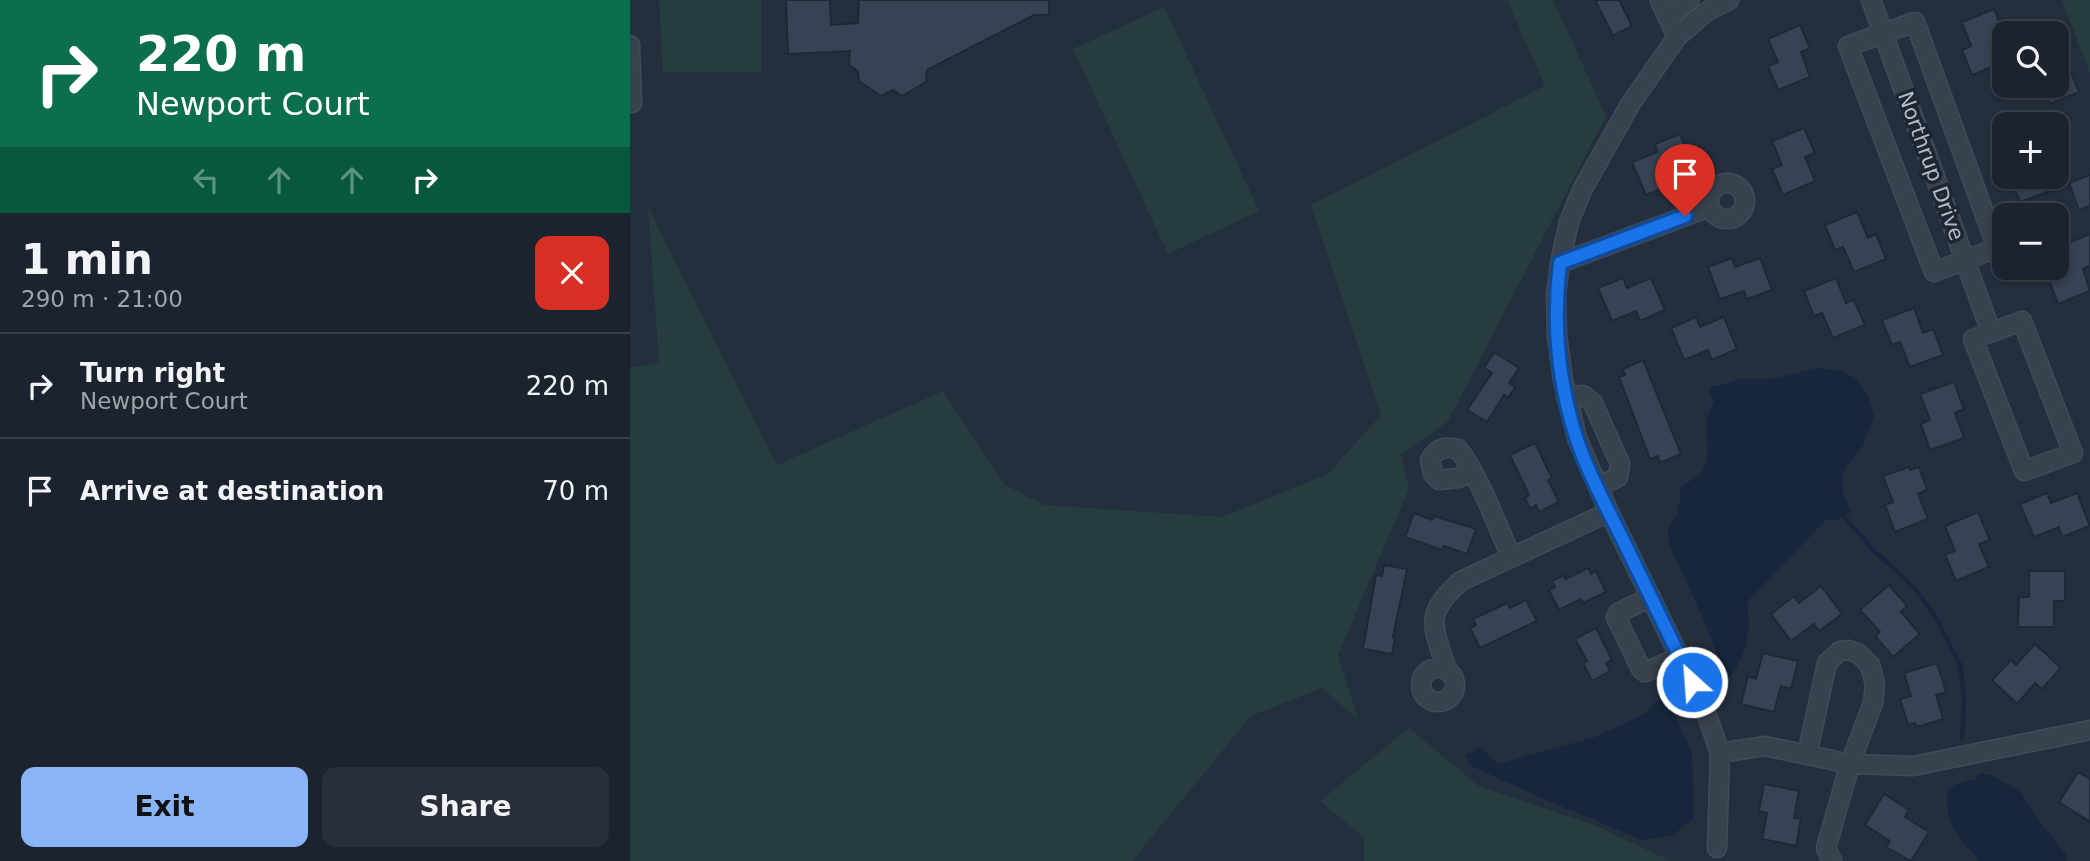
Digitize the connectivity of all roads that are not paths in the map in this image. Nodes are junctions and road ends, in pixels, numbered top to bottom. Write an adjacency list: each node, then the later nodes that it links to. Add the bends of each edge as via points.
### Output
1 (1689, 0): 4 (street)
2 (1728, 0): 6 (street)
3 (1871, 0): 5 (street, Northrup Drive)
4 (1664, 8): 6 (street)
5 (1883, 32): 10 (street, Northrup Drive); 10 (street, via 1915,22 1997,248); 10 (street, via 1848,46 1934,272)
6 (1677, 37): 11 (street, via 1631,103 1582,190)
7 (630, 45): 8 (street)
8 (632, 103)
9 (1710, 207): 11 (street)
10 (1965, 260): 12 (street, Northrup Drive)
11 (1560, 263): 13 (street, via 1557,335)
12 (1991, 332): 12 (street, via 1973,339 2024,471 2073,453 2022,321)
13 (1566, 397): 15 (street, via 1577,438); 15 (street, via 1583,395 1593,403 1620,464 1618,477)
14 (1472, 472): 17 (street)
15 (1598, 486): 16 (street)
16 (1609, 512): 17 (street); 18 (street)
17 (1511, 556): 20 (street, via 1461,581 1437,607 1433,624)
18 (1651, 597): 19 (street); 19 (street, via 1616,617 1636,659 1645,672)
19 (1680, 657): 22 (street)
20 (1447, 671)
21 (2090, 730): 24 (street, via 1913,766)
22 (1720, 752): 23 (street, via 1765,746); 25 (street)
23 (1807, 755): 24 (street); 24 (street, via 1827,663 1840,651 1849,650 1870,665 1875,684 1873,703)
24 (1850, 764): 26 (street, via 1826,848)
25 (1717, 848)
26 (1832, 861)

